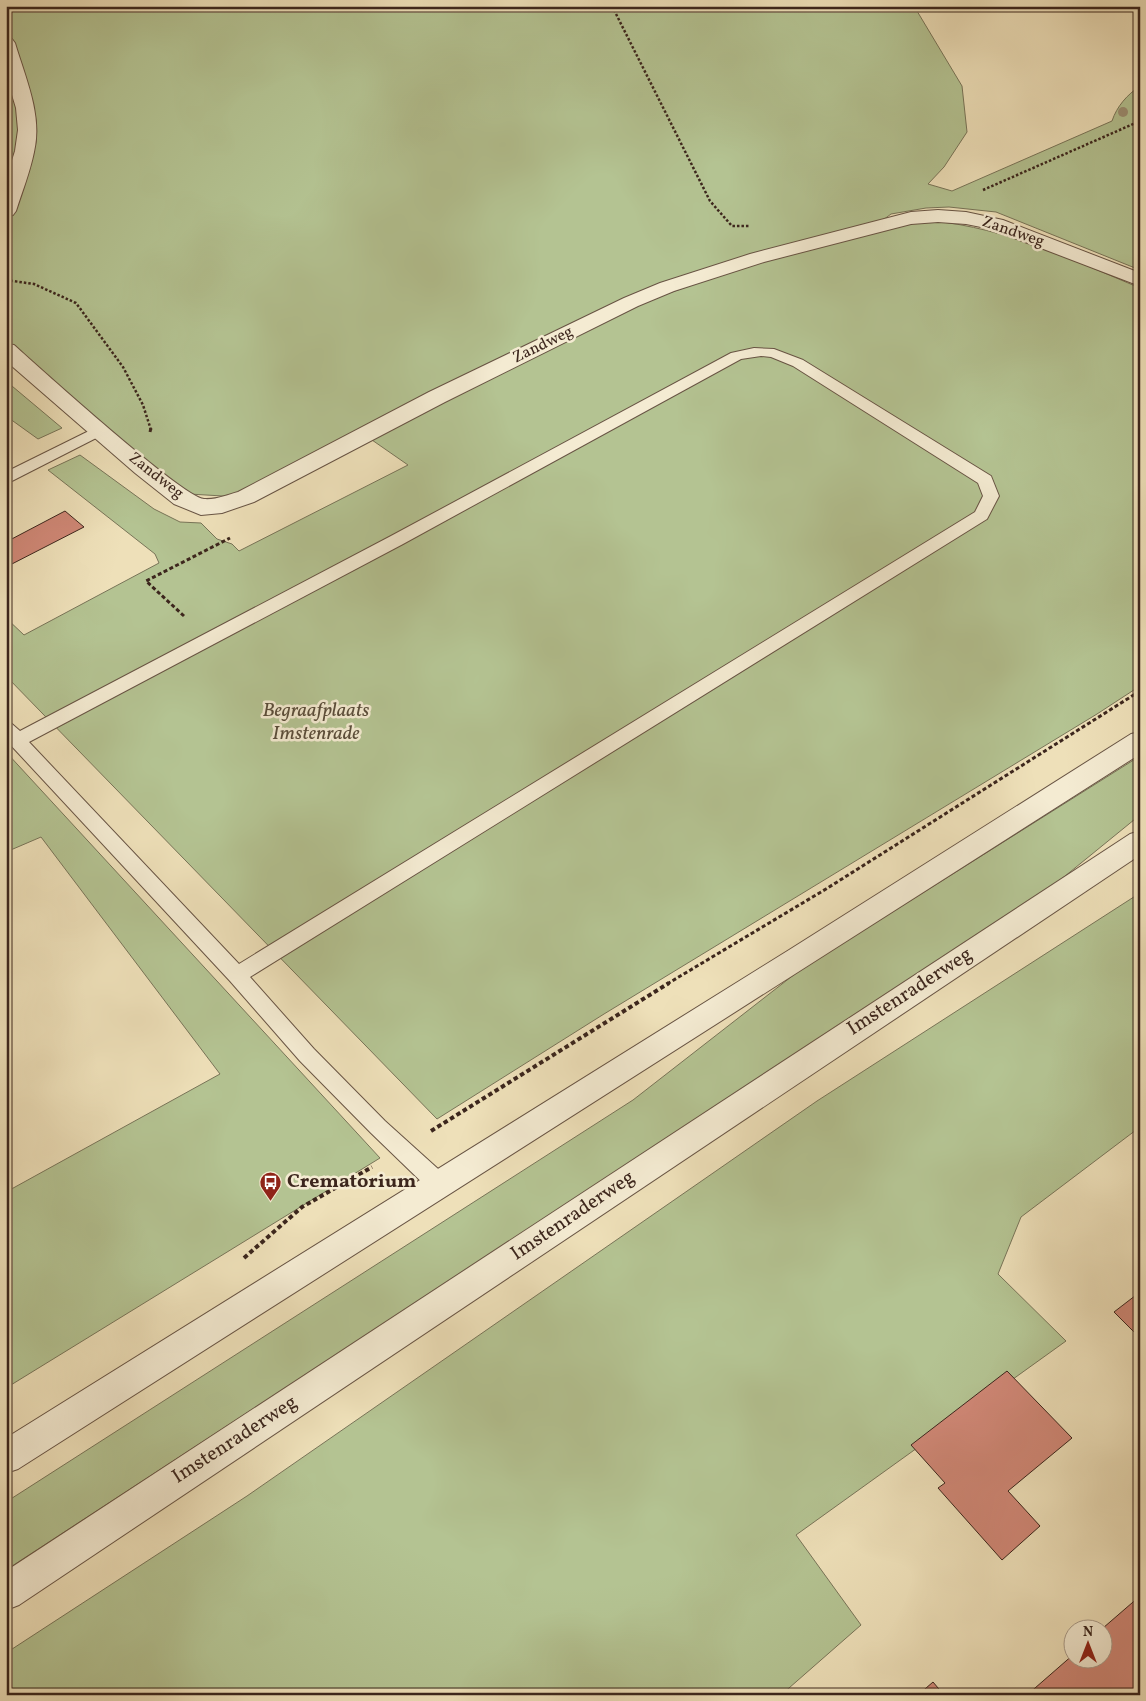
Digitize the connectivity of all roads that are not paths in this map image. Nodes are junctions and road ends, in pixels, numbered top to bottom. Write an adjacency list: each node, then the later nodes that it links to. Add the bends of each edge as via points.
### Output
1 (6, 43): 2 (street, via 25,108 27,130 25,150)
2 (6, 211)
3 (1140, 280): 5 (street, Zandweg, via 996,224 938,216 911,218 756,258 667,287 437,397 246,497 222,505 201,507 182,498)
4 (6, 350): 5 (street, Zandweg)
5 (101, 430): 6 (lane)
6 (6, 479)
7 (12, 734): 10 (lane); 10 (lane, via 225,630 736,356 758,350 776,352 806,368 985,480 991,496 981,516)
8 (1140, 741): 11 (street)
9 (1140, 841): 13 (street, Imstenraderweg)
10 (236, 976): 11 (lane, via 307,1055)
11 (440, 1184): 12 (street)
12 (6, 1457)
13 (6, 1592)

